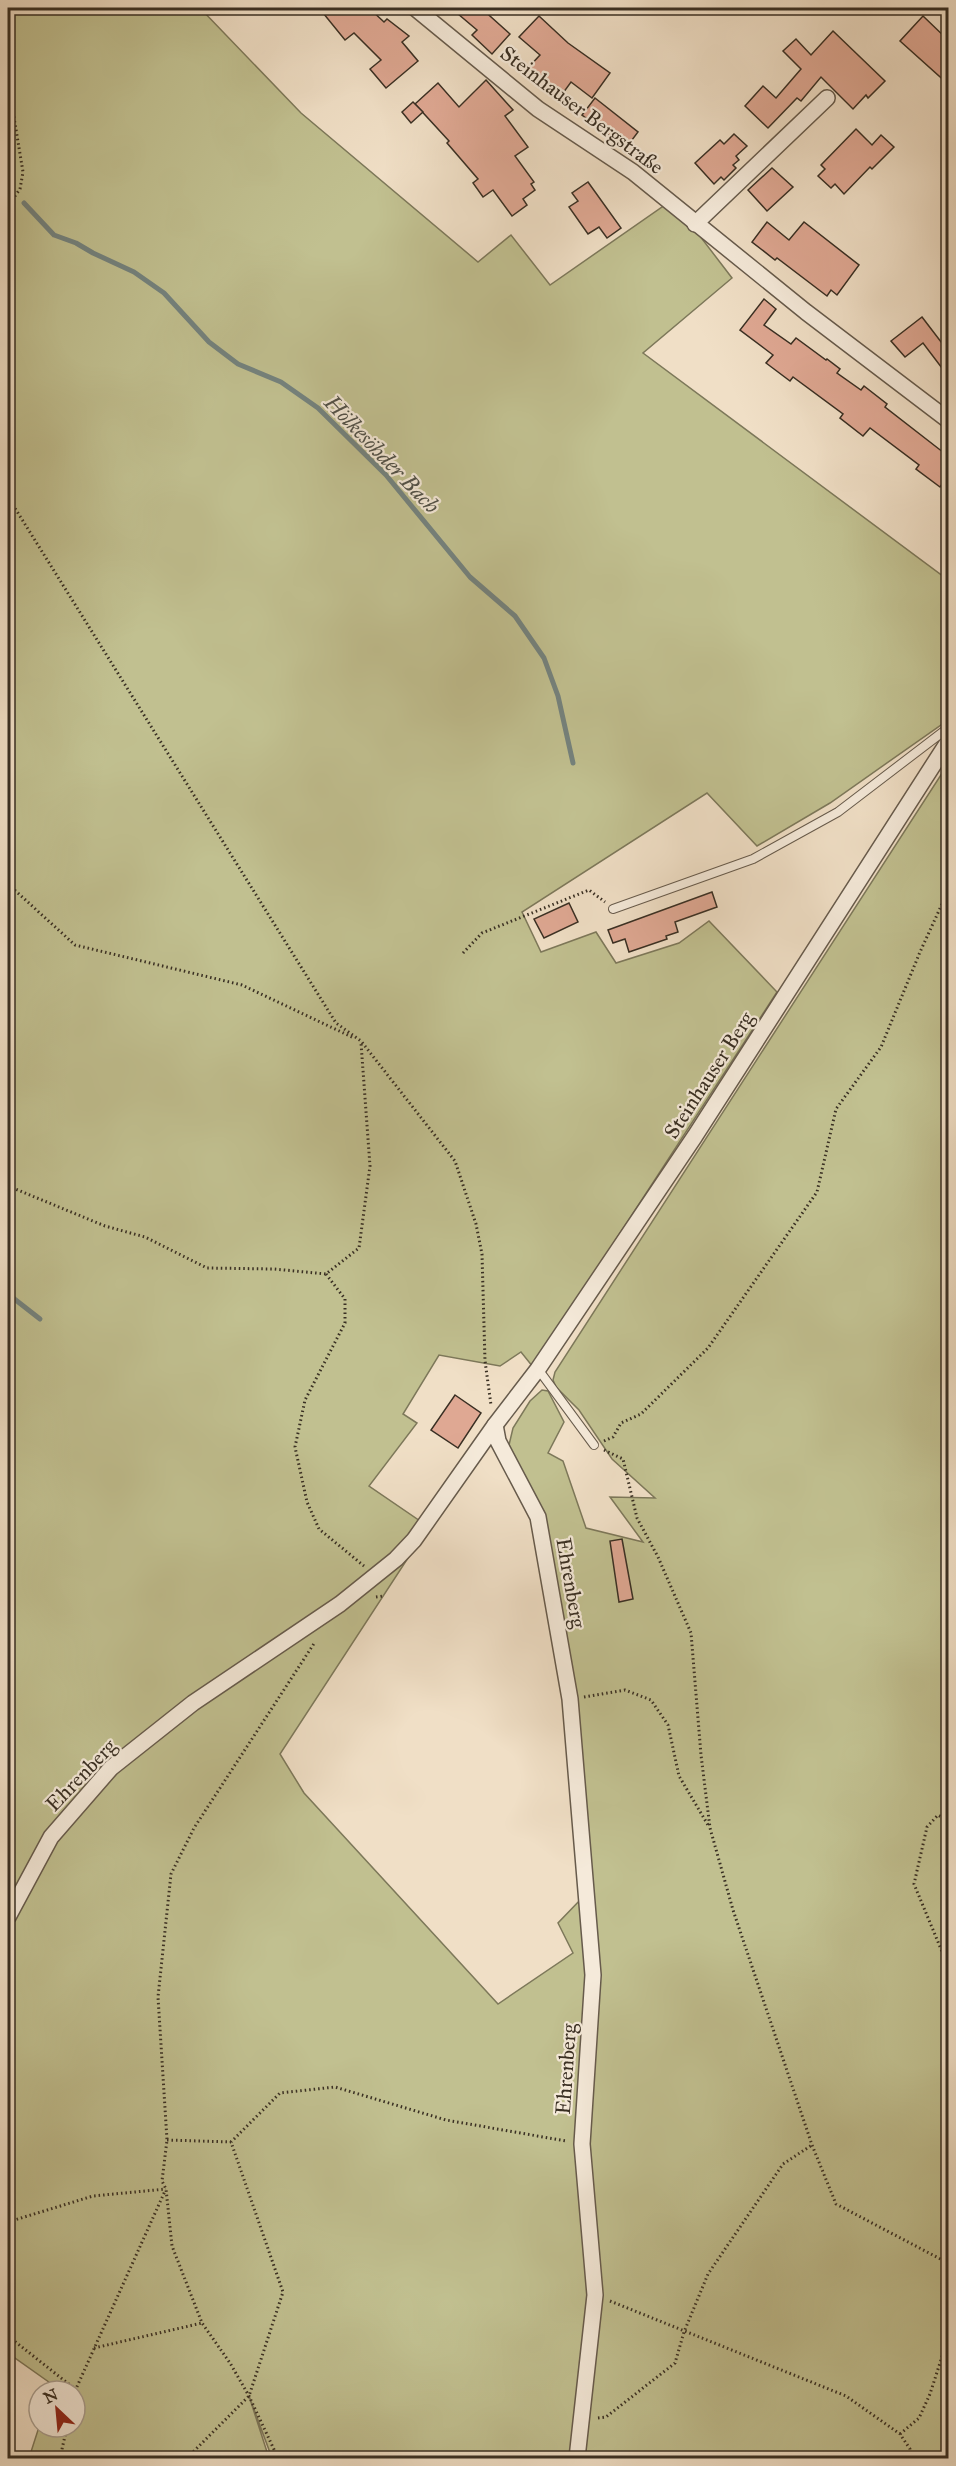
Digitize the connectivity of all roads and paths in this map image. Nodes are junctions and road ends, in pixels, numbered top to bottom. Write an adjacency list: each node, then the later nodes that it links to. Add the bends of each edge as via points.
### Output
1 (415, 8): 5 (street, Steinhauser Bergstraße, via 538,109 633,172)
2 (8, 81): 4 (path, via 23,172 20,189)
3 (827, 98): 5 (street)
4 (8, 206)
5 (695, 224): 6 (street, Steinhauser Bergstraße)
6 (948, 420)
7 (8, 499): 14 (path, via 336,1023)
8 (948, 728): 12 (lane, via 838,812 753,859)
9 (948, 742): 17 (street, Steinhauser Berg, via 702,1126)
10 (8, 884): 14 (path, via 75,945 242,985)
11 (948, 891): 19 (path, via 880,1047 836,1109 817,1192 708,1348 641,1414 621,1423 613,1437)
12 (613, 909): 13 (path, via 589,890 482,933)
13 (463, 953)
14 (361, 1041): 16 (path, via 370,1166 359,1248); 18 (path, via 455,1161 482,1254 485,1361)
15 (8, 1186): 16 (path, via 105,1226 145,1236 207,1268)
16 (326, 1274): 20 (path, via 345,1299 345,1323 305,1400 295,1448 307,1502 319,1529)
17 (538, 1369): 18 (street, Steinhauser Berg); 19 (lane)
18 (495, 1425): 20 (street, Ehrenberg, via 414,1540); 22 (street, Ehrenberg, via 498,1441 538,1517)
19 (594, 1445): 24 (path, via 623,1459 637,1518 691,1632)
20 (376, 1576): 25 (street, Ehrenberg, via 194,1703 111,1768 51,1837)
21 (321, 1633): 27 (path, via 194,1828 171,1874 158,1997)
22 (570, 1699): 24 (path, via 625,1690 651,1700 668,1725 679,1776); 29 (street, Ehrenberg, via 593,1975)
23 (948, 1821): 26 (path, via 938,1815 927,1827 914,1884)
24 (710, 1828): 30 (path, via 733,1910)
25 (8, 1917)
26 (948, 1966)
27 (167, 2140): 28 (path); 31 (path, via 162,2181)
28 (231, 2142): 29 (path, via 280,2093 335,2087 446,2120); 42 (path, via 283,2292)
29 (582, 2144): 34 (street, Ehrenberg)
30 (812, 2145): 33 (path, via 836,2204); 36 (path, via 783,2164 708,2274)
31 (165, 2189): 32 (path, via 93,2196); 35 (path, via 172,2246); 39 (path)
32 (8, 2222)
33 (948, 2263)
34 (595, 2295): 36 (path); 43 (street, Ehrenberg)
35 (202, 2323): 39 (path); 42 (path)
36 (684, 2332): 43 (path, via 675,2363 606,2417); 44 (path, via 846,2396)
37 (8, 2336): 40 (path)
38 (948, 2338): 44 (path, via 919,2418)
39 (94, 2348): 41 (path)
40 (61, 2379)
41 (80, 2379)
42 (249, 2396): 47 (path); 48 (path)
43 (583, 2420): 49 (street, Ehrenberg)
44 (900, 2434): 50 (path)
45 (64, 2439): 46 (path)
46 (60, 2458)
47 (187, 2458)
48 (278, 2458)
49 (577, 2458)
50 (911, 2458)

